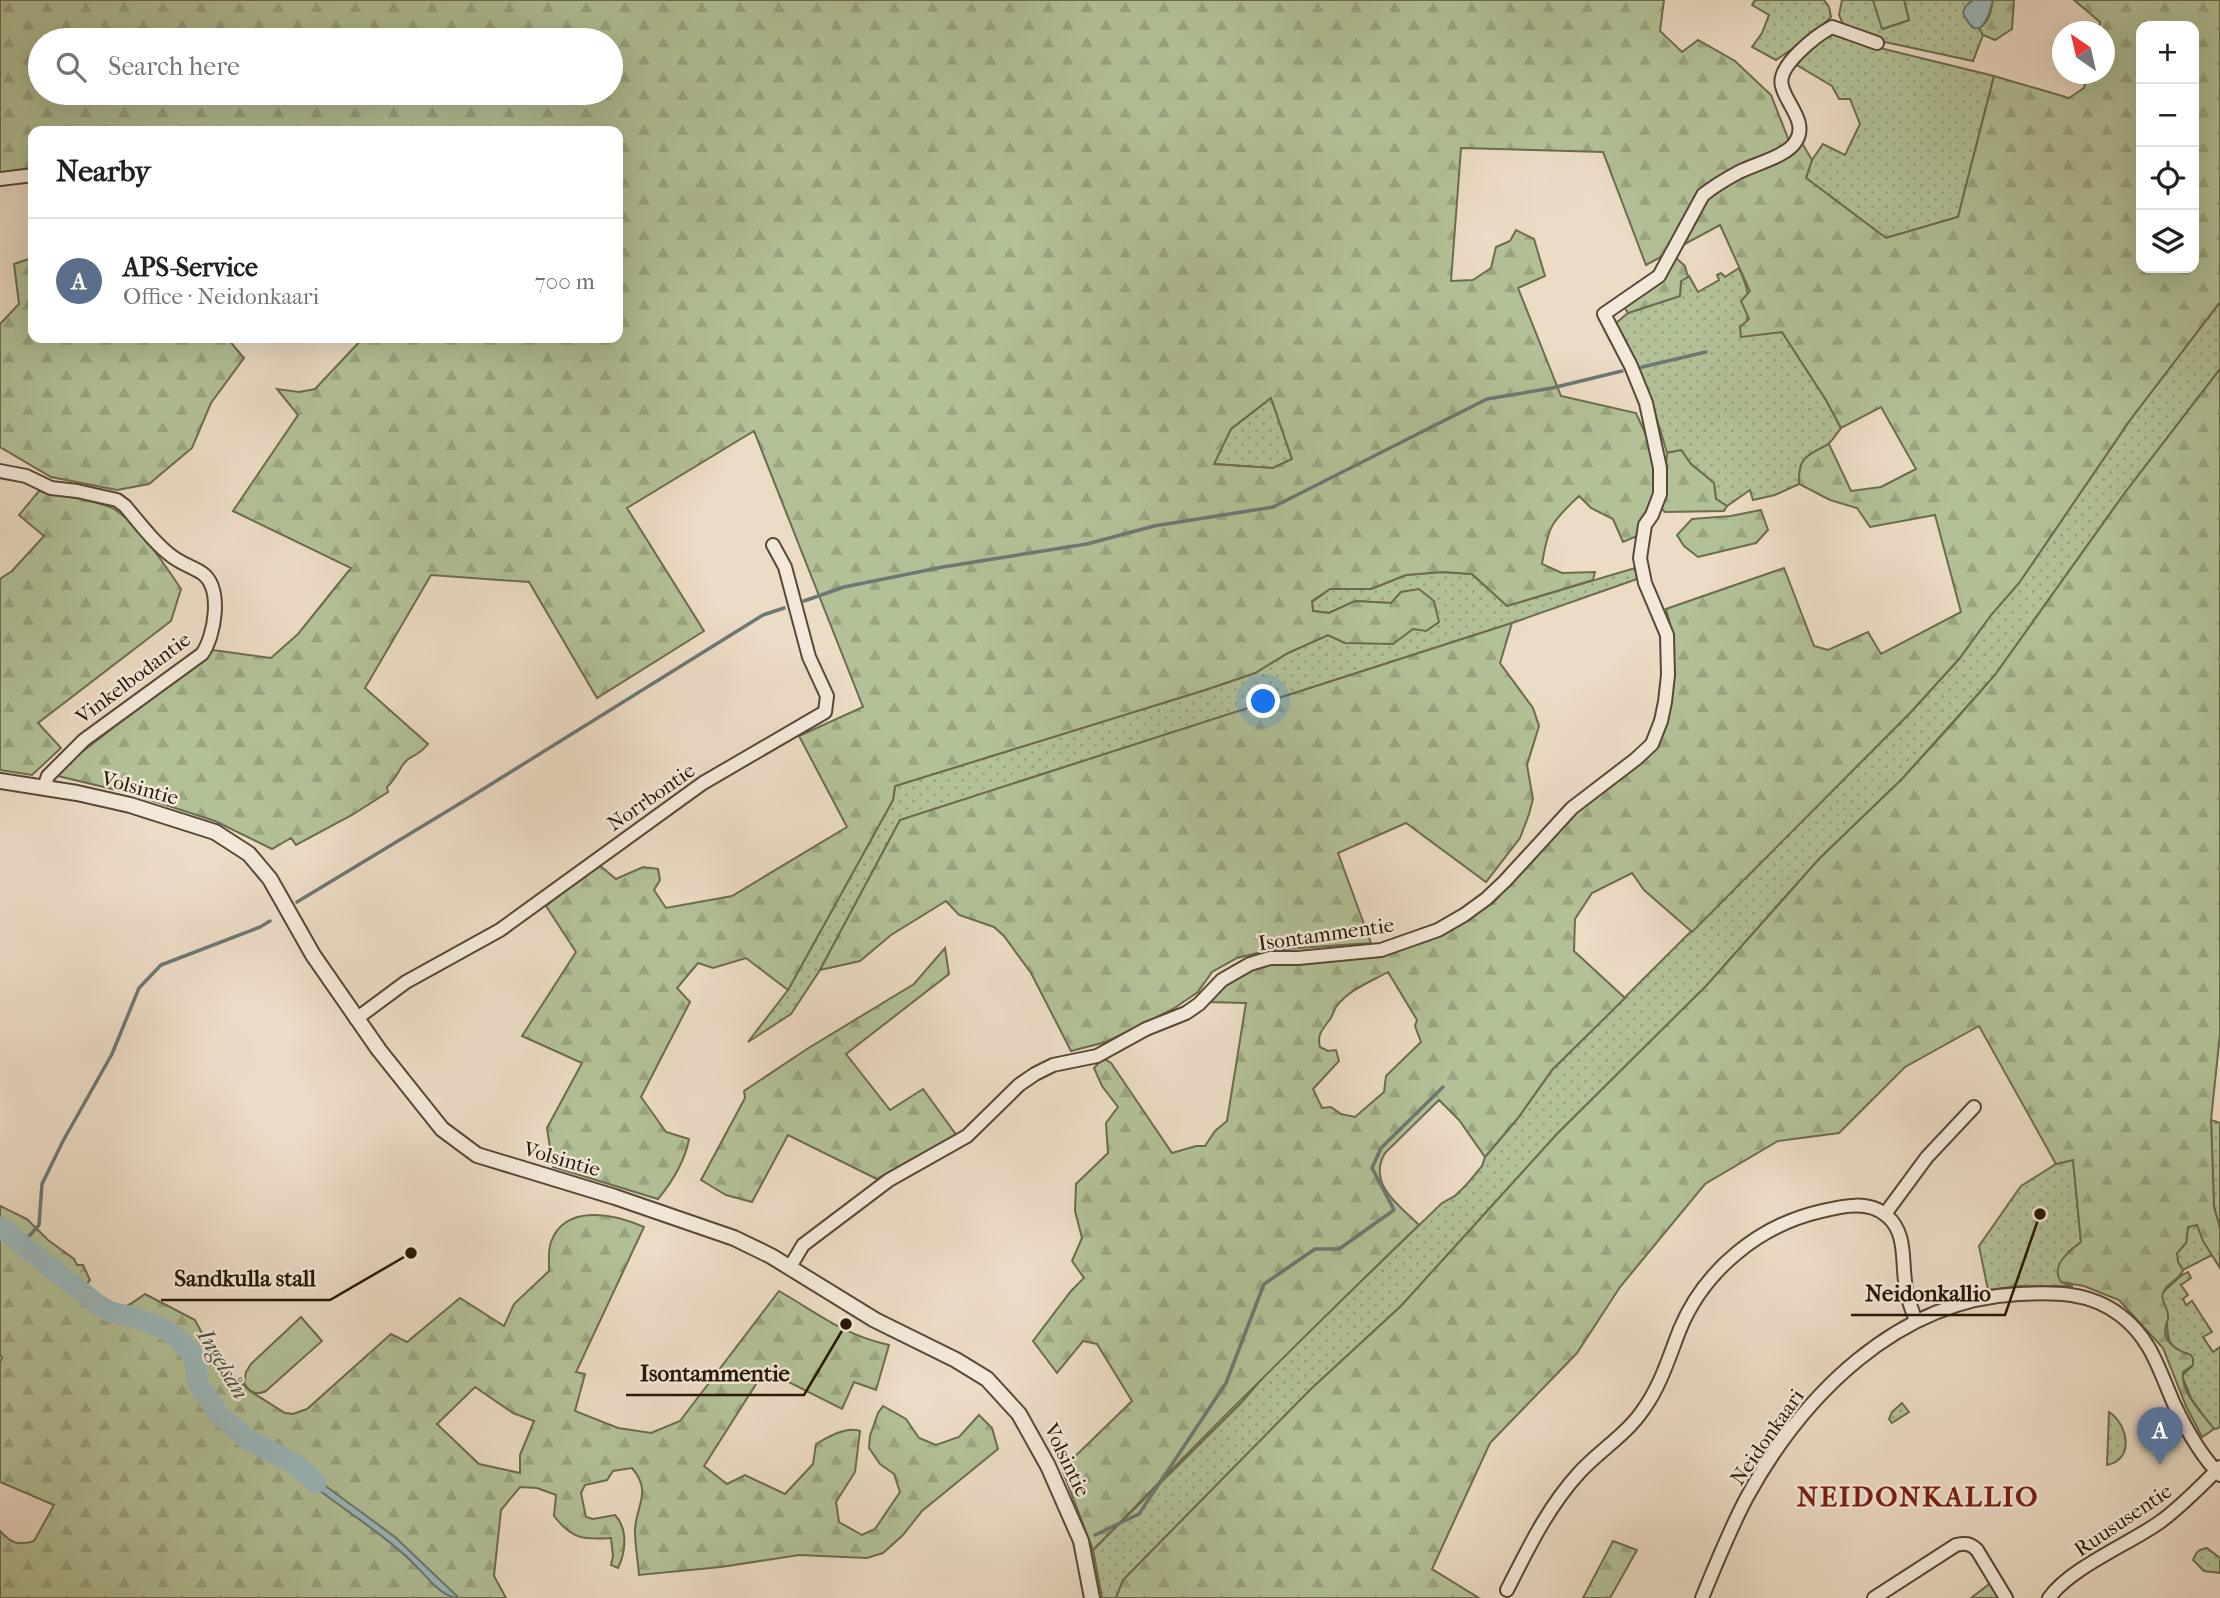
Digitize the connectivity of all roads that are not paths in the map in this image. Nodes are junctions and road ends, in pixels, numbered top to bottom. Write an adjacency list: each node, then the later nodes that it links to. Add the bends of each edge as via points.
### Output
1 (1877, 43): 11 (street, Isontammentie, via 1832,27 1806,46 1782,77 1800,131 1792,147 1703,195 1659,276 1604,314 1646,403 1660,468 1660,494 1645,525 1640,558 1668,650 1665,702 1652,744 1573,808 1505,881 1464,915 1429,934 1381,950 1270,958 1250,964 1222,980 1186,1013 1097,1056 1053,1065 1035,1074 967,1136 889,1180 803,1245)
2 (28, 176): 3 (street)
3 (0, 179)
4 (0, 471): 7 (street, Vinkelbodantie, via 51,488 117,500 164,550 201,573 212,586 214,628 202,654 84,740 60,761)
5 (773, 545): 8 (street, Norrbontie, via 785,567 809,657 827,696 825,712 703,783 500,930 407,982)
6 (0, 781): 7 (street, Volsintie)
7 (44, 787): 8 (street, Volsintie, via 130,805 233,842 271,879)
8 (356, 1019): 11 (street, Volsintie, via 442,1129 477,1155 715,1230)
9 (1974, 1107): 10 (street, via 1927,1157)
10 (1885, 1214): 12 (street, via 1900,1237 1908,1298); 14 (street, via 1857,1205 1802,1216 1755,1240 1718,1270 1692,1305 1664,1374 1642,1412 1559,1497)
11 (790, 1267): 15 (street, Volsintie, via 875,1320 972,1369 1005,1396 1032,1434 1068,1509 1081,1542)
12 (1916, 1321): 13 (street, Neidonkaari, via 1951,1307 2009,1294 2057,1292 2105,1305 2150,1346 2183,1423); 16 (street, Neidonkaari, via 1853,1362 1799,1418 1748,1496)
13 (2219, 1471): 19 (street, Ruususentie, via 2160,1522 2083,1569)
14 (1507, 1590)
15 (1092, 1598)
16 (1702, 1598)
17 (1874, 1598): 18 (street, via 1956,1545 1965,1544 1977,1550)
18 (2006, 1598)
19 (2049, 1598)

